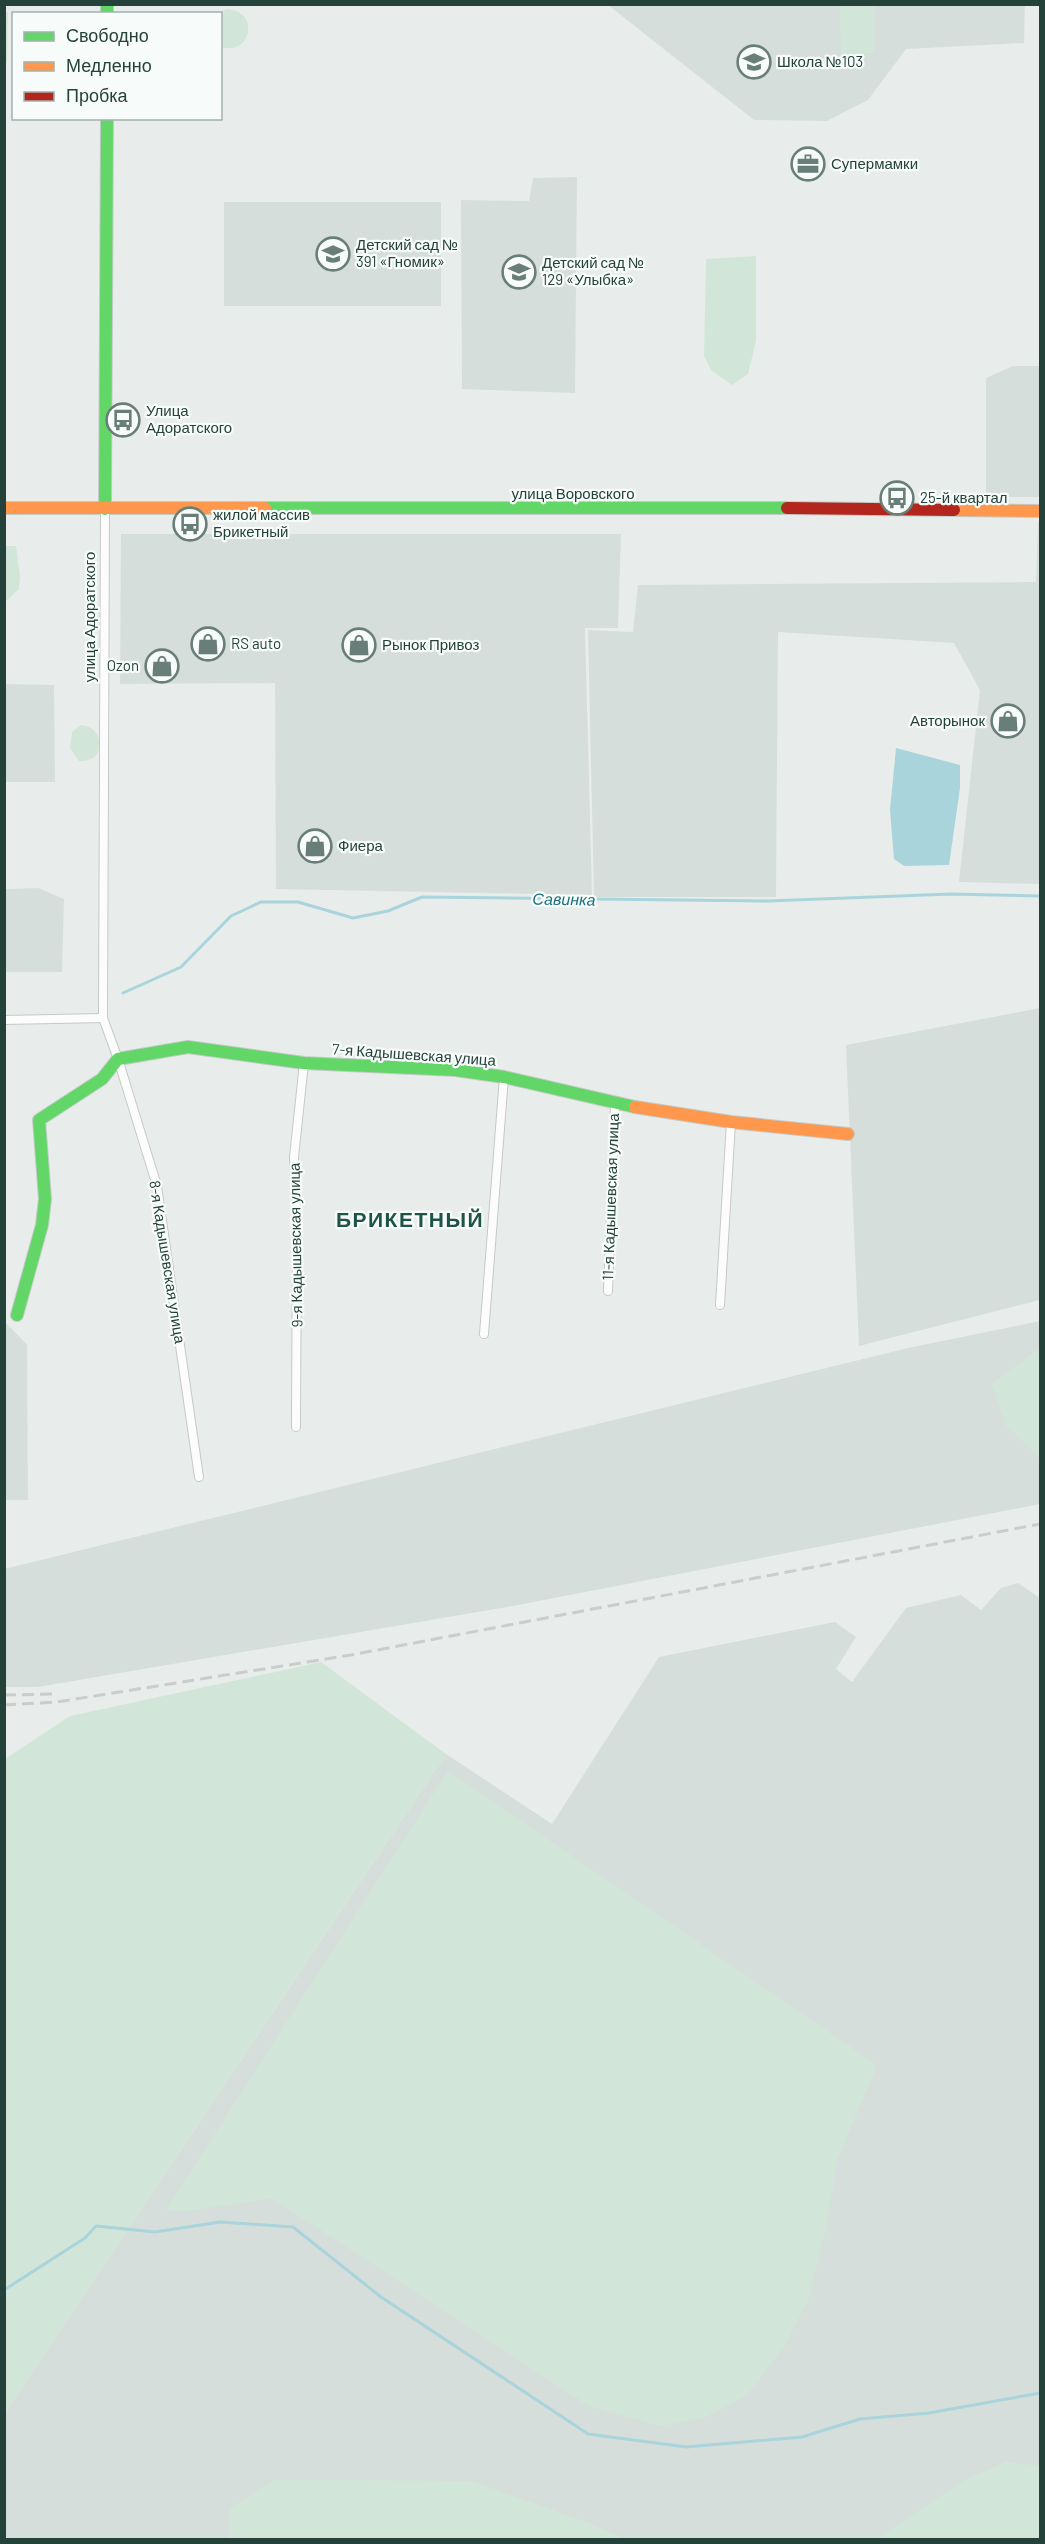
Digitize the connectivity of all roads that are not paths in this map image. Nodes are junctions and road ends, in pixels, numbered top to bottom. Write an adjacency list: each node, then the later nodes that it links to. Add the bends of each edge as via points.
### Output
1 (107, 120): 3 (street, улица Адоратского)
2 (4, 508): 3 (street, улица Воровского)
3 (105, 509): 4 (street, улица Воровского); 5 (street, улица Адоратского)
4 (1041, 511)
5 (103, 1018): 6 (street); 7 (street, 8-я Кадышевская улица)
6 (4, 1020)
7 (118, 1059): 8 (street, 7-я Кадышевская улица, via 188,1047); 15 (street, via 102,1079 39,1120 45,1199 42,1225); 18 (street, 8-я Кадышевская улица, via 157,1186)
8 (304, 1063): 9 (street, 7-я Кадышевская улица, via 455,1070); 17 (street, 9-я Кадышевская улица, via 294,1157)
9 (504, 1077): 10 (street, 7-я Кадышевская улица); 16 (street)
10 (615, 1104): 11 (street, 7-я Кадышевская улица); 13 (street, 11-я Кадышевская улица)
11 (731, 1122): 12 (street, 7-я Кадышевская улица); 14 (street)
12 (848, 1134)
13 (608, 1291)
14 (720, 1305)
15 (17, 1315)
16 (484, 1334)
17 (296, 1426)
18 (199, 1477)

